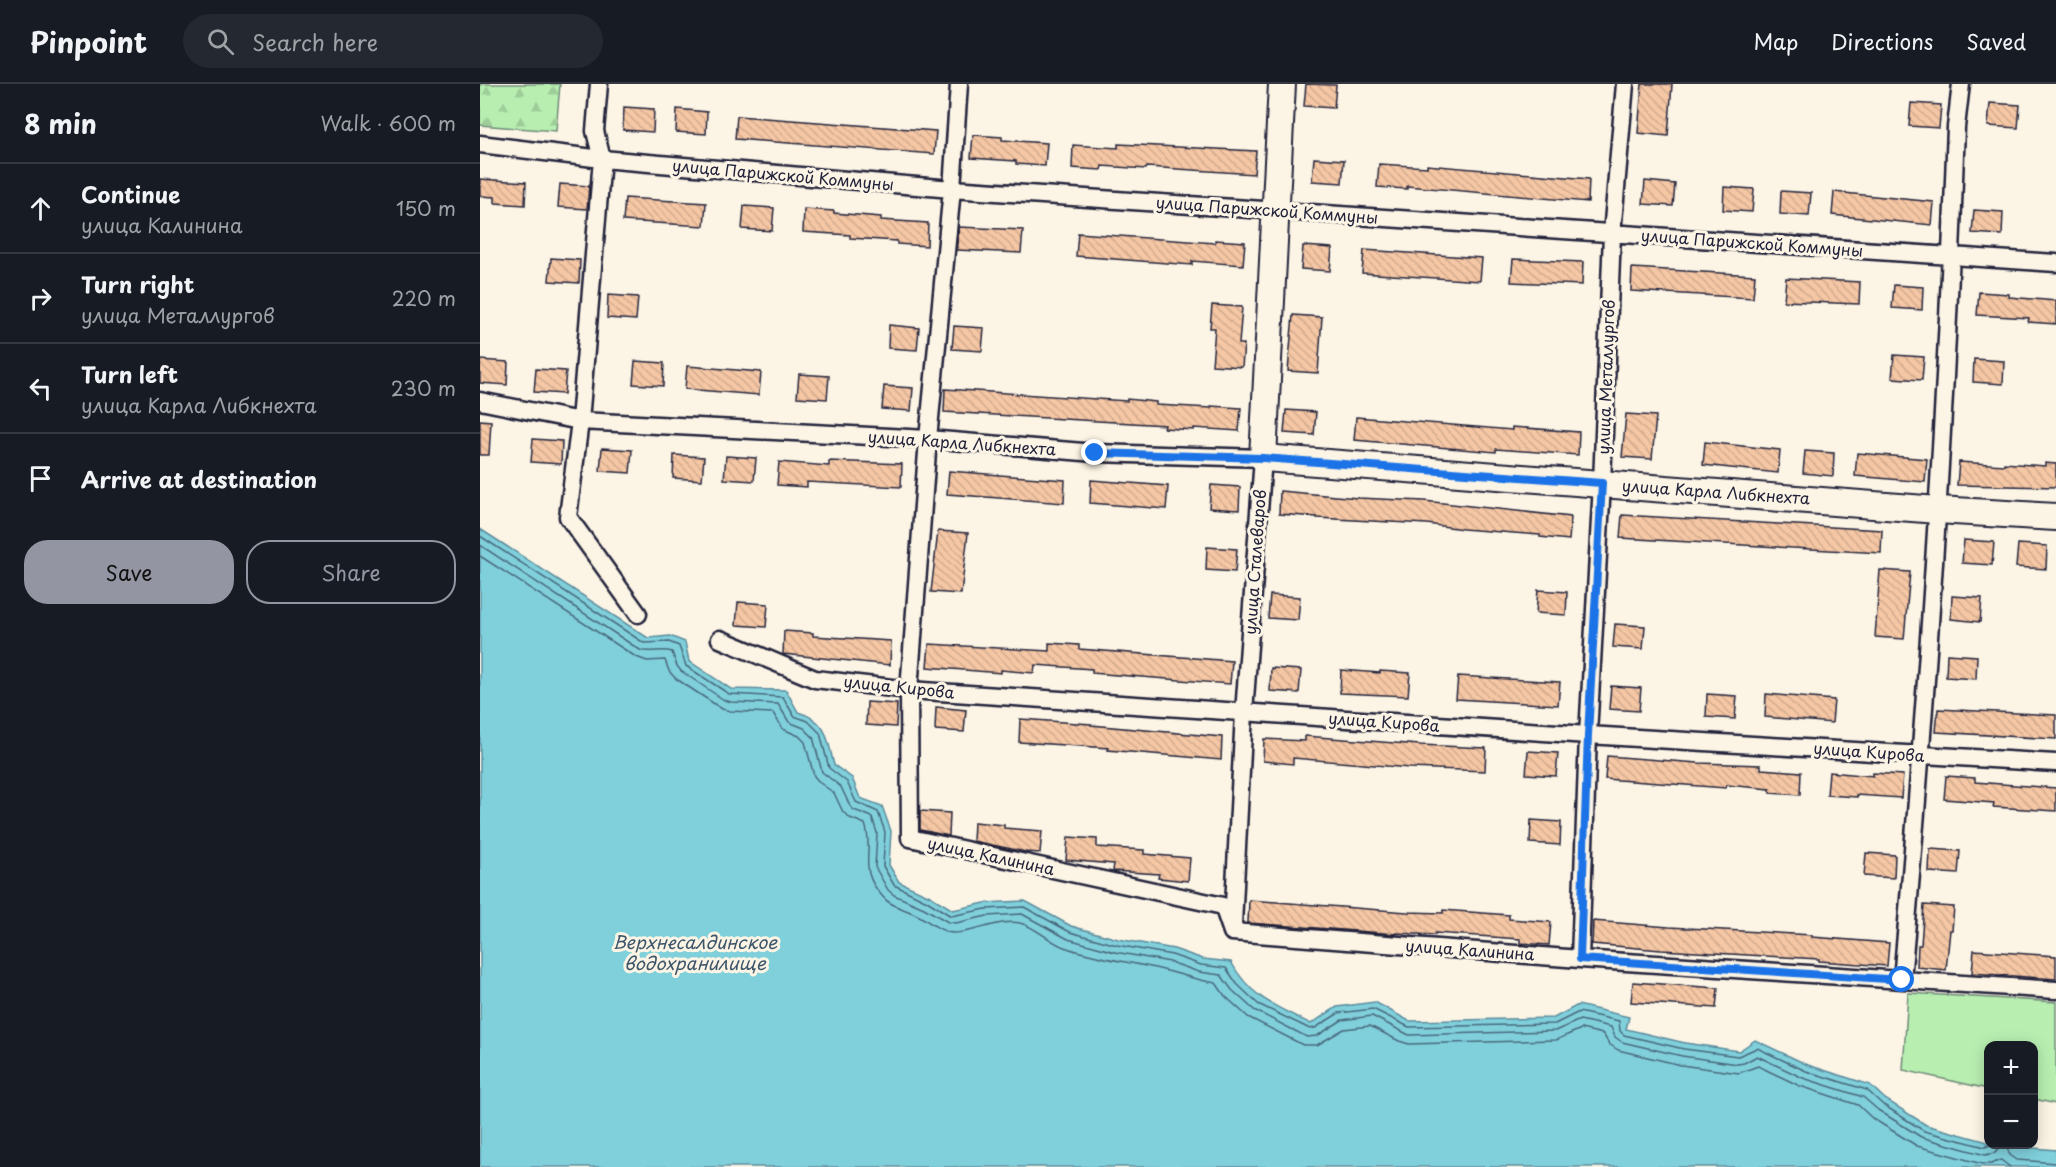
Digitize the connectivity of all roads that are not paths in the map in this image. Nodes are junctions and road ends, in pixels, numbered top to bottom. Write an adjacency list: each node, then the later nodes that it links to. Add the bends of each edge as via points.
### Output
1 (599, 84): 7 (street, via 595,131)
2 (959, 84): 8 (street)
3 (1282, 84): 9 (main road, улица Сталеваров)
4 (1625, 84): 10 (street, улица Металлургов)
5 (1961, 84): 11 (street)
6 (480, 144): 7 (street, улица Парижской Коммуны)
7 (602, 159): 8 (street, улица Парижской Коммуны); 14 (street)
8 (952, 189): 9 (street, улица Парижской Коммуны); 15 (street)
9 (1276, 210): 10 (street, улица Парижской Коммуны); 16 (main road, улица Сталеваров)
10 (1612, 234): 11 (street, улица Парижской Коммуны); 17 (street, улица Металлургов)
11 (1952, 255): 12 (street, улица Парижской Коммуны); 18 (street)
12 (2056, 263)
13 (480, 401): 14 (street, улица Карла Либкнехта)
14 (580, 422): 15 (street, улица Карла Либкнехта); 20 (street, via 568,517)
15 (928, 439): 16 (street, улица Карла Либкнехта, via 1095,453); 22 (street)
16 (1263, 458): 17 (main road, улица Карла Либкнехта); 23 (street, улица Сталеваров)
17 (1602, 483): 18 (main road, улица Карла Либкнехта); 24 (street, улица Металлургов)
18 (1938, 510): 19 (main road, улица Карла Либкнехта); 25 (street)
19 (2056, 517)
20 (638, 614)
21 (720, 639): 22 (street, улица Кирова, via 816,679)
22 (909, 690): 23 (street, улица Кирова); 27 (street, улица Калинина, via 910,838 1223,906)
23 (1244, 713): 24 (street, улица Кирова); 27 (street, улица Сталеваров)
24 (1588, 735): 25 (street, улица Кирова); 28 (street, улица Металлургов)
25 (1921, 756): 26 (street, улица Кирова); 29 (street)
26 (2056, 763)
27 (1232, 932): 28 (street, улица Калинина)
28 (1580, 959): 29 (street, улица Калинина)
29 (1902, 980): 30 (street, улица Калинина)
30 (2056, 990)

